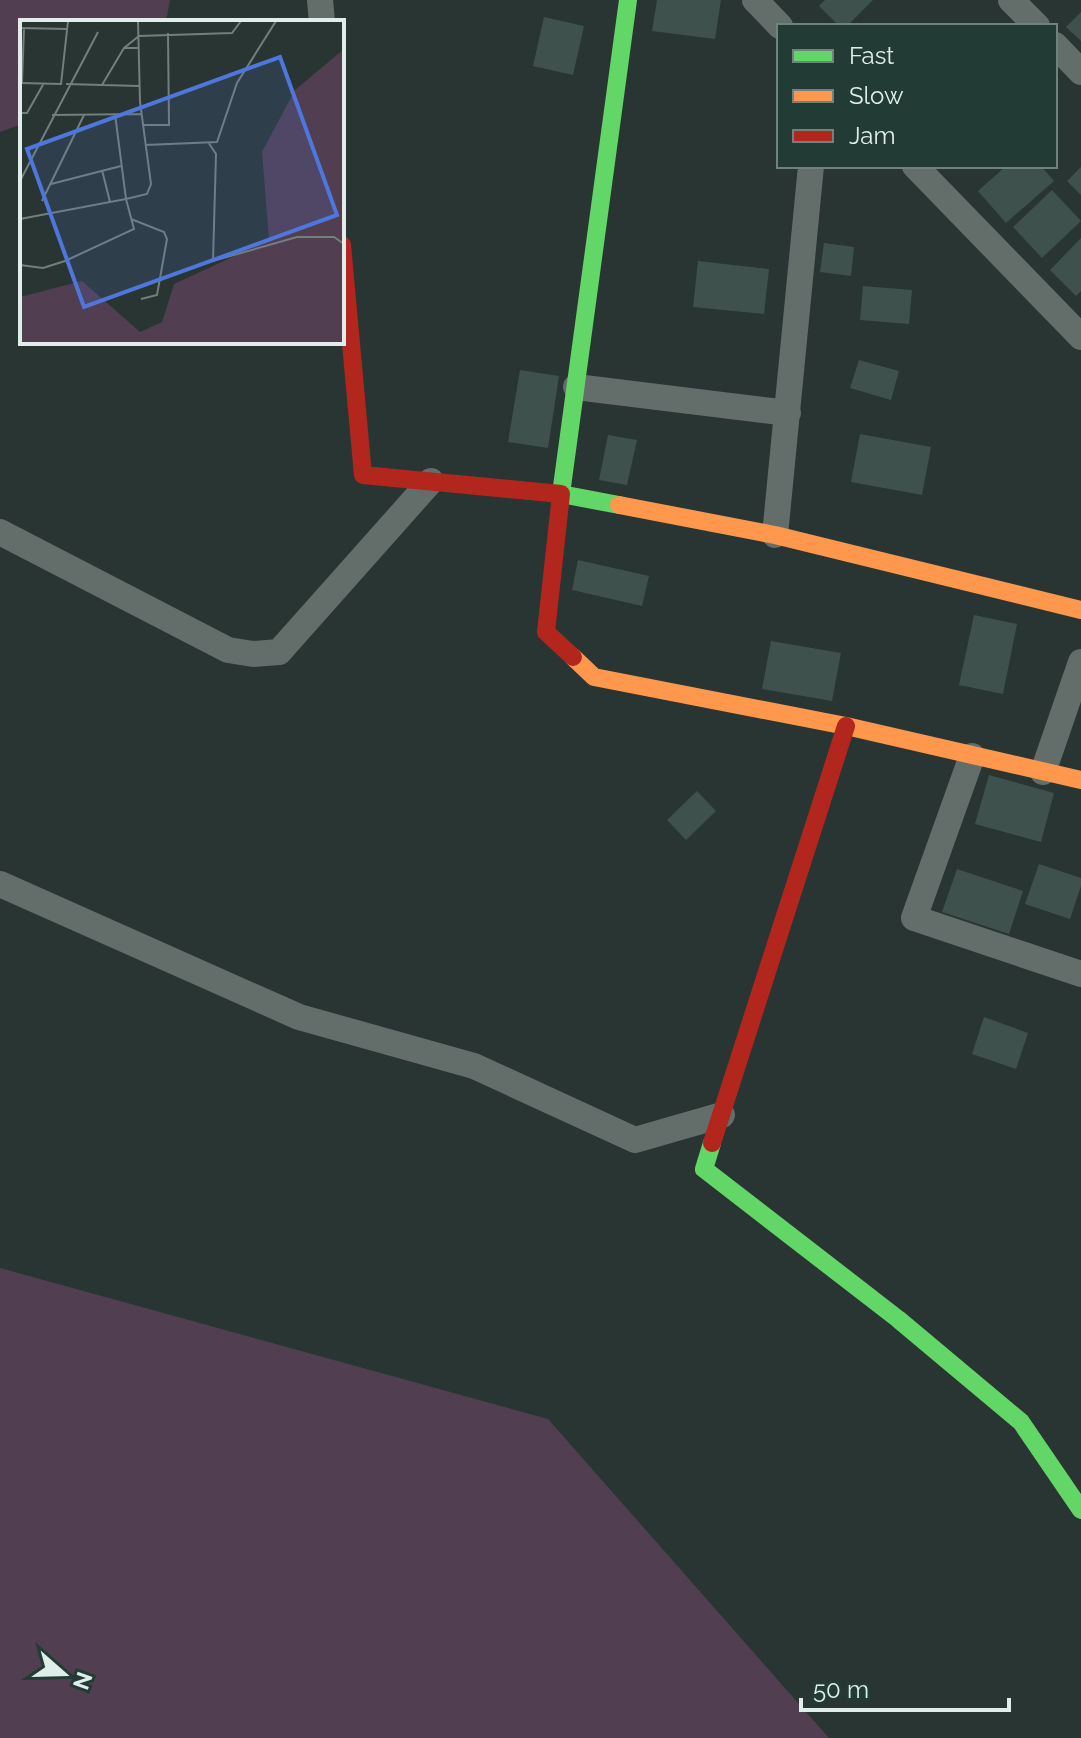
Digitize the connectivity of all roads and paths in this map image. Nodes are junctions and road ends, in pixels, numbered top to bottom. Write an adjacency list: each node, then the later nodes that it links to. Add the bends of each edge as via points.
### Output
1 (320, 0): 5 (street)
2 (628, 0): 14 (street)
3 (755, 0): 6 (street)
4 (1011, 0): 7 (street)
5 (322, 20)
6 (778, 24)
7 (1035, 24)
8 (1057, 47): 9 (street)
9 (1081, 72)
10 (811, 168): 15 (street)
11 (917, 168): 13 (street)
12 (344, 267): 16 (street, via 363,475)
13 (1081, 337)
14 (576, 387): 15 (street); 17 (street)
15 (788, 413): 19 (street)
16 (431, 481): 17 (street); 18 (street, via 279,652 228,650)
17 (561, 494): 19 (street); 22 (street, via 546,632 594,677)
18 (0, 532)
19 (775, 535): 20 (street)
20 (1081, 610)
21 (1081, 662): 24 (street)
22 (846, 726): 23 (street); 28 (street)
23 (972, 756): 24 (street); 27 (street, via 914,918)
24 (1043, 772): 25 (street)
25 (1081, 780)
26 (0, 884): 28 (street, via 299,1017 474,1066 635,1140)
27 (1081, 974)
28 (722, 1115): 29 (street, via 704,1169 1021,1422)
29 (1081, 1510)

